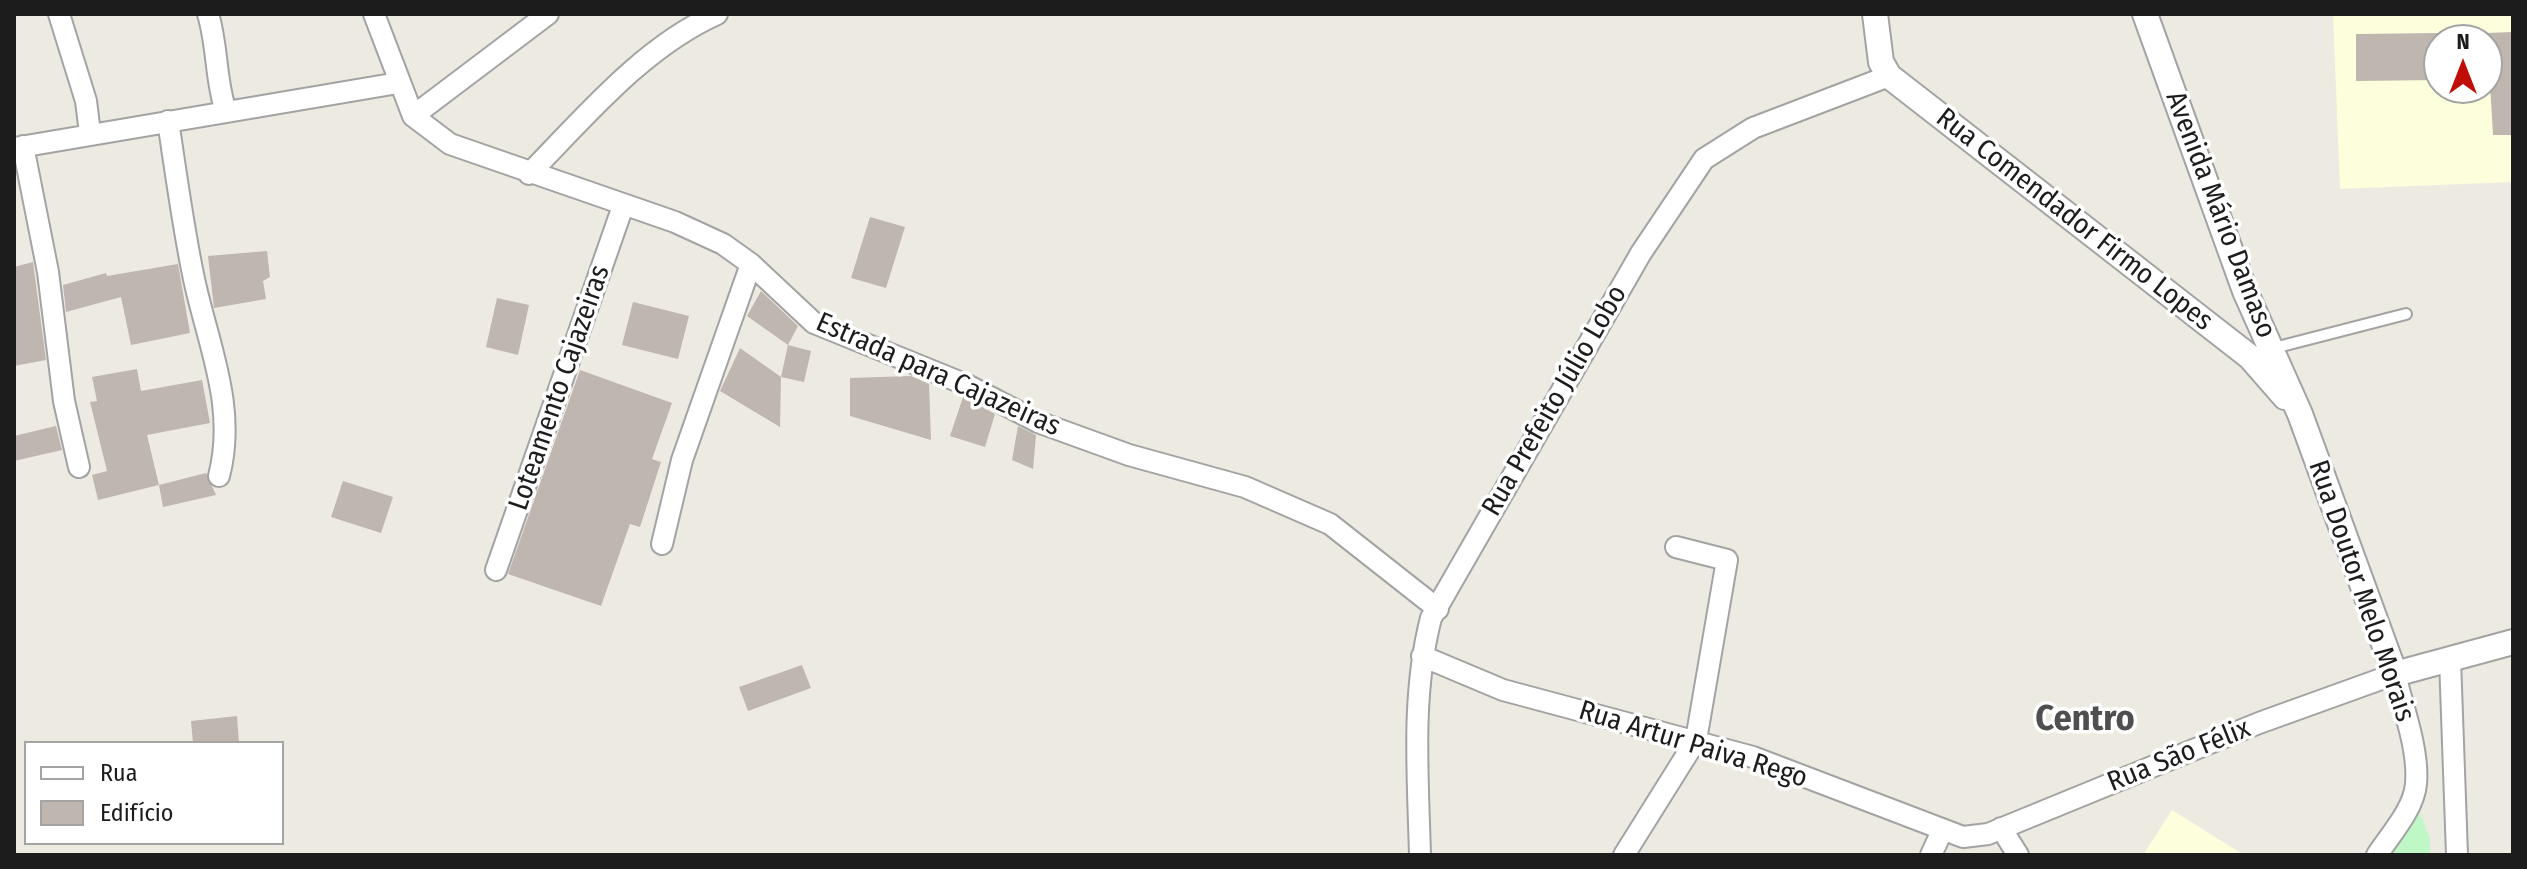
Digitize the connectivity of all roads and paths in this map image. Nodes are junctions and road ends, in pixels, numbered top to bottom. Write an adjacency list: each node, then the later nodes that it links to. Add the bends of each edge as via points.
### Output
1 (59, 14): 13 (street, via 86,101)
2 (208, 14): 10 (street, via 216,41 217,86)
3 (374, 14): 9 (street, Estrada para Cajazeiras)
4 (548, 14): 11 (street)
5 (717, 14): 15 (street, via 665,43)
6 (1875, 14): 8 (street, via 1881,62)
7 (2145, 14): 19 (street, Avenida Mário Damaso, via 2245,291)
8 (1889, 76): 19 (street, Rua Comendador Firmo Lopes); 26 (street, Rua Prefeito Júlio Lobo, via 1753,128 1704,159 1633,266)
9 (398, 83): 10 (street); 11 (street, Estrada para Cajazeiras)
10 (226, 112): 12 (street)
11 (413, 116): 15 (street, Estrada para Cajazeiras, via 450,144)
12 (168, 121): 13 (street); 22 (street, via 193,277 224,399)
13 (90, 133): 14 (street)
14 (18, 147): 21 (street, via 52,298 64,401)
15 (529, 174): 16 (street, Estrada para Cajazeiras)
16 (623, 206): 17 (street, Estrada para Cajazeiras, via 675,222); 25 (street, Loteamento Cajazeiras)
17 (751, 264): 23 (street, via 682,460); 26 (street, Estrada para Cajazeiras, via 814,323 864,346 967,385 1082,440 1245,487 1330,524)
18 (2406, 314): 19 (lane)
19 (2261, 353): 20 (street, Avenida Mário Damaso)
20 (2300, 414): 30 (street, Rua Doutor Melo Morais)
21 (79, 467)
22 (219, 476)
23 (662, 544)
24 (1676, 547): 31 (street, via 1727,560)
25 (496, 570)
26 (1438, 609): 28 (street, Rua Prefeito Júlio Lobo)
27 (2513, 642): 29 (street)
28 (1422, 656): 31 (street, Rua Artur Paiva Rego, via 1503,690); 35 (street, Rua Prefeito Júlio Lobo, via 1417,751)
29 (2450, 659): 30 (street); 40 (street)
30 (2395, 674): 32 (street, Rua São Félix); 39 (street, Rua Doutor Melo Morais, via 2416,787)
31 (1696, 740): 33 (street, Rua Artur Paiva Rego); 36 (street)
32 (2001, 828): 34 (street, Rua São Félix); 38 (street)
33 (1942, 831): 34 (street, Rua Artur Paiva Rego); 37 (street)
34 (1963, 837)
35 (1420, 855)
36 (1624, 855)
37 (1931, 855)
38 (2018, 855)
39 (2377, 855)
40 (2457, 855)

